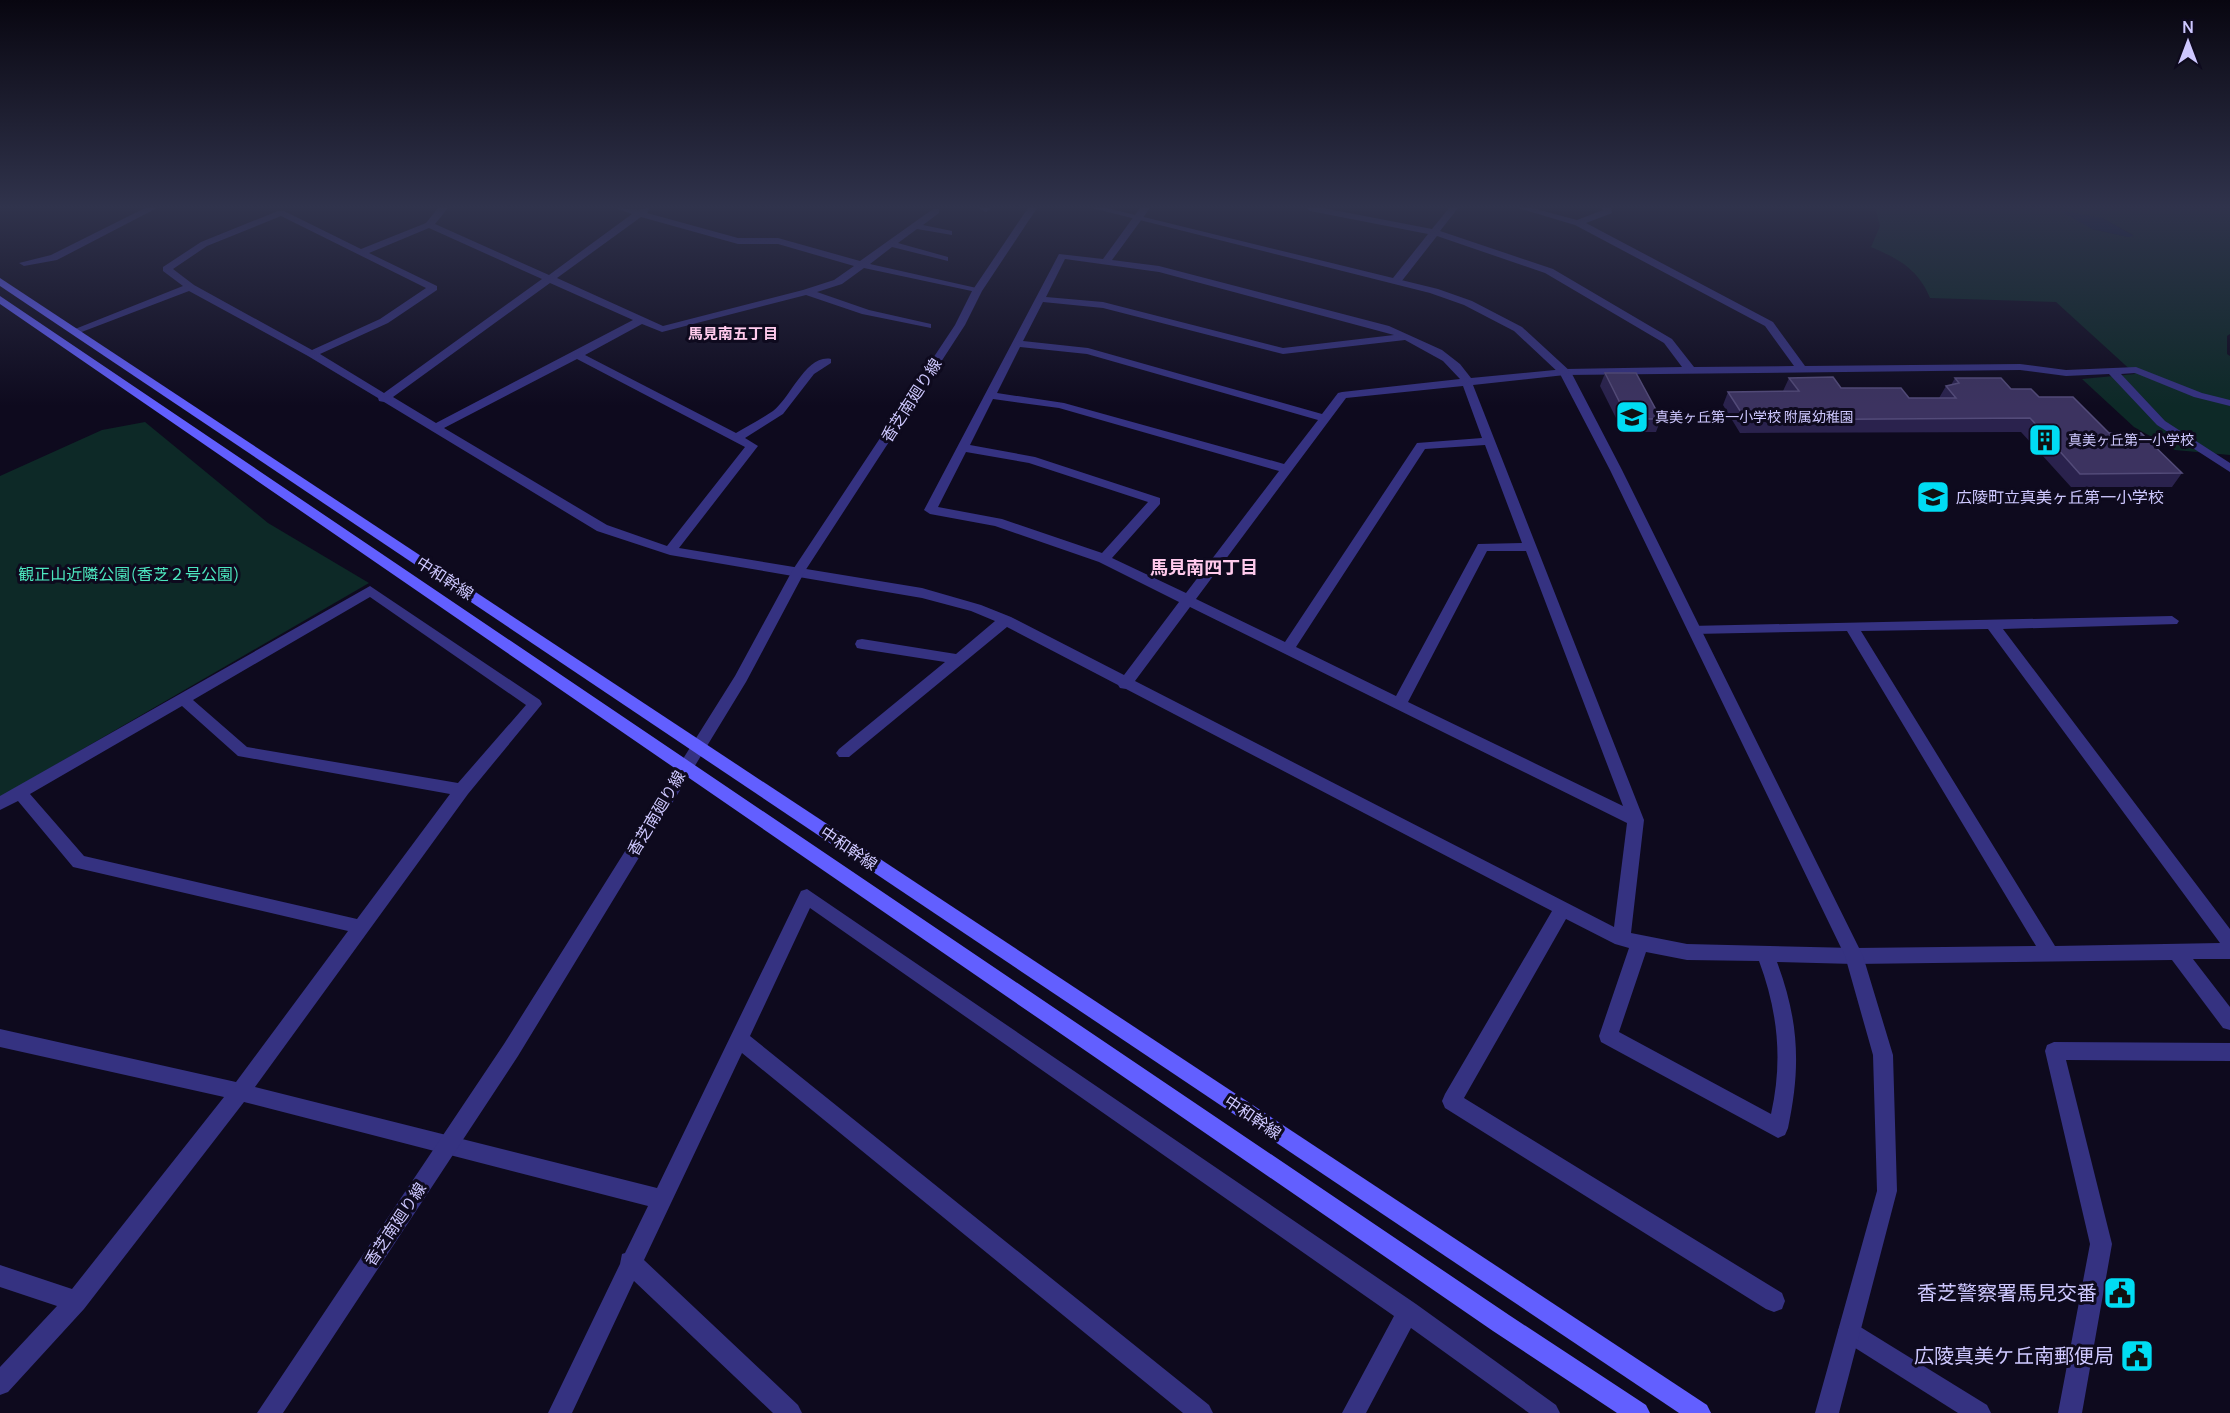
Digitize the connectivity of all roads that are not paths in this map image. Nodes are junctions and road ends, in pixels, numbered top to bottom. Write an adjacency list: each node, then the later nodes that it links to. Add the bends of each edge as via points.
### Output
1 (173, 274): 17 (street)
2 (404, 274): 27 (street, via 433,288 384,321)
3 (538, 274): 14 (street)
4 (556, 274): 14 (street)
5 (850, 274): 19 (street)
6 (902, 274): 18 (street)
7 (988, 274): 18 (street, 香芝南廻り線)
8 (1052, 274): 21 (street)
9 (1177, 274): 25 (street)
10 (1374, 274): 16 (street)
11 (1402, 274): 16 (street)
12 (1553, 274): 32 (street, via 1668,341)
13 (1674, 274): 30 (street, via 1769,324)
14 (549, 279): 22 (street); 36 (street)
15 (0, 280): 24 (main road, 中和幹線)
16 (1397, 280): 33 (street, via 1468,303 1518,329)
17 (190, 287): 24 (street); 27 (street)
18 (977, 291): 48 (street, 香芝南廻り線, via 960,325)
19 (807, 292): 22 (street, via 662,329); 23 (street)
20 (0, 298): 63 (main road, 中和幹線)
21 (1039, 299): 25 (street, via 1103,305 1283,351); 26 (street)
22 (641, 320): 28 (street)
23 (927, 326)
24 (75, 331): 61 (main road, 中和幹線)
25 (1408, 336): 34 (street, via 1449,358)
26 (1015, 343): 35 (street); 38 (street, via 1088,351)
27 (312, 354): 36 (street)
28 (577, 356): 39 (street); 40 (street)
29 (827, 362): 40 (street, via 810,372 779,412)
30 (1802, 370): 31 (street); 32 (street)
31 (2111, 370): 37 (street, via 2136,370 2198,395); 43 (street, via 2161,423)
32 (1691, 371): 33 (street)
33 (1565, 372): 34 (street); 54 (street)
34 (1468, 384): 38 (street, via 1342,395); 41 (street)
35 (990, 395): 42 (street); 44 (street, via 1060,405)
36 (382, 399): 39 (street)
37 (2230, 403)
38 (1325, 418): 44 (street)
39 (434, 429): 46 (street, via 602,528)
40 (736, 438): 46 (street, via 752,446)
41 (1491, 441): 45 (street); 56 (street, via 1420,446)
42 (964, 448): 47 (street, via 930,510 997,522); 47 (street, via 1031,460 1156,501)
43 (2230, 468)
44 (1287, 469): 49 (street)
45 (1529, 547): 60 (street, via 1483,547); 67 (street)
46 (670, 551): 48 (street)
47 (1104, 559): 49 (street)
48 (799, 571): 50 (street, via 922,593); 61 (street, 香芝南廻り線, via 741,678)
49 (1188, 600): 56 (street); 58 (street)
50 (1006, 620): 57 (street); 58 (street)
51 (2172, 621): 52 (street)
52 (1994, 626): 53 (street); 72 (street)
53 (1852, 628): 54 (street); 74 (street)
54 (1695, 629): 77 (street)
55 (862, 644): 57 (street)
56 (1288, 649): 60 (street)
57 (958, 659): 62 (street)
58 (1125, 684): 68 (street)
59 (182, 698): 64 (street, via 243,752); 64 (street, via 370,591 535,704); 65 (street)
60 (1400, 702): 67 (street)
61 (697, 746): 63 (street, 香芝南廻り線); 99 (main road, 中和幹線)
62 (844, 753)
63 (685, 765): 83 (street, 香芝南廻り線, via 511,1050); 98 (main road, 中和幹線, via 1481,1310)
64 (462, 790): 69 (street)
65 (20, 793): 66 (street); 69 (street, via 79,862)
66 (0, 804)
67 (1636, 820): 70 (street)
68 (1562, 909): 70 (street); 88 (street, via 1452,1101)
69 (361, 927): 82 (street)
70 (1621, 939): 71 (street)
71 (1640, 943): 76 (street, via 1687,952); 76 (street, via 1608,1036 1778,1128 1788,1088 1789,1042 1780,992)
72 (2230, 943)
73 (2230, 951): 75 (street)
74 (2049, 952): 75 (street); 77 (street)
75 (2177, 952): 78 (street)
76 (1765, 954): 77 (street)
77 (1854, 956): 90 (street, via 1883,1055 1887,1191)
78 (2230, 1022)
79 (0, 1038): 82 (street)
80 (740, 1040): 84 (street); 89 (street, via 807,896); 95 (street)
81 (2230, 1052): 102 (street, via 2054,1051 2101,1244)
82 (240, 1092): 83 (street); 87 (street)
83 (448, 1144): 84 (street); 92 (street, 香芝南廻り線)
84 (661, 1199): 85 (street)
85 (630, 1262): 93 (street); 94 (street)
86 (0, 1276): 87 (street)
87 (76, 1301): 91 (street)
88 (1774, 1301)
89 (1408, 1312): 96 (street); 97 (street)
90 (1849, 1331): 100 (street); 101 (street)
91 (0, 1384)
92 (269, 1413)
93 (560, 1413)
94 (790, 1413)
95 (1201, 1413)
96 (1354, 1413)
97 (1548, 1413)
98 (1638, 1413)
99 (1699, 1413)
100 (1827, 1413)
101 (1979, 1413)
102 (2070, 1413)

